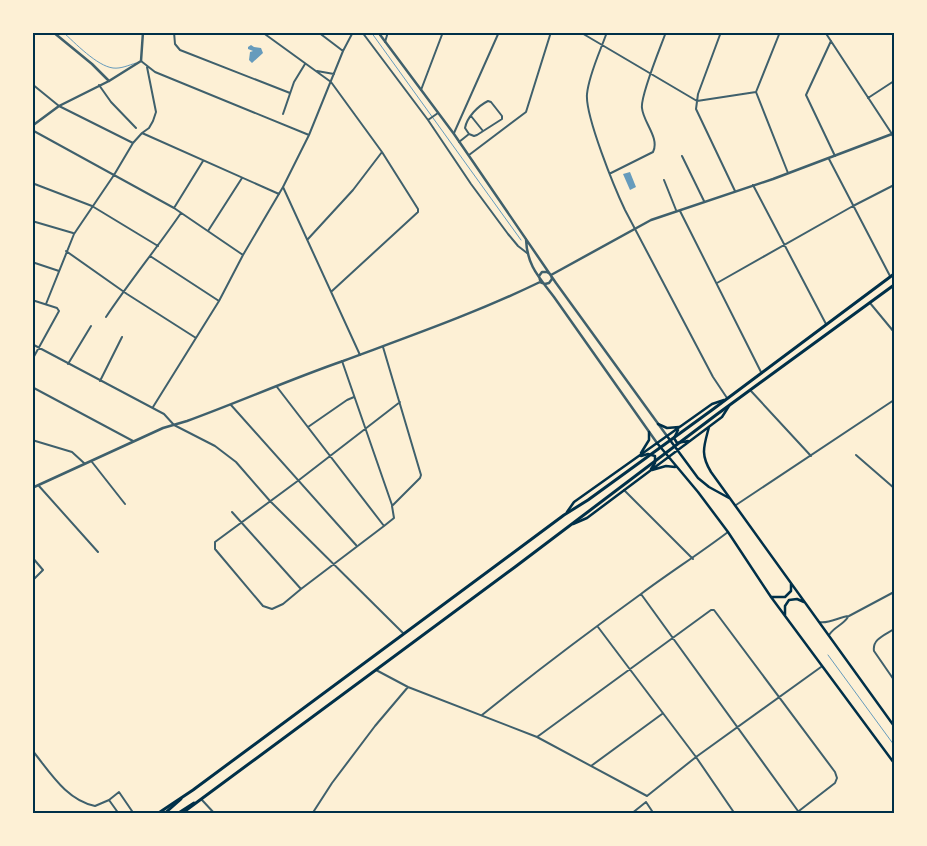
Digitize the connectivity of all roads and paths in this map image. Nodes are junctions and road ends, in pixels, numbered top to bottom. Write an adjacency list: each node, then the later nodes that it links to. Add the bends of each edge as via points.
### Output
1 (53, 32): 29 (street)
2 (143, 32): 23 (street)
3 (174, 32): 36 (street, via 174,44 180,50)
4 (262, 32): 24 (street)
5 (318, 32): 22 (street)
6 (353, 32): 22 (street)
7 (362, 32): 43 (street)
8 (378, 32): 20 (street)
9 (388, 32): 20 (street)
10 (443, 32): 34 (street)
11 (499, 32): 48 (street)
12 (552, 32): 56 (street, via 526,112)
13 (580, 32): 21 (street)
14 (607, 32): 21 (street)
15 (666, 32): 28 (street)
16 (721, 32): 38 (street)
17 (780, 32): 35 (street)
18 (825, 32): 19 (street)
19 (831, 41): 37 (street); 58 (street, via 806,95)
20 (385, 42): 34 (street)
21 (602, 46): 28 (street); 62 (street, via 587,96)
22 (343, 51): 27 (street)
23 (140, 61): 25 (street); 29 (street)
24 (305, 64): 26 (street); 36 (street)
25 (147, 67): 47 (street, via 156,112 149,128); 51 (street)
26 (315, 71): 27 (street); 31 (street)
27 (334, 74): 31 (street)
28 (651, 75): 38 (street); 62 (street, via 641,107 655,148)
29 (109, 81): 33 (street)
30 (894, 81): 37 (street)
31 (331, 82): 51 (street); 55 (street)
32 (32, 84): 39 (street)
33 (99, 86): 39 (street); 45 (street)
34 (421, 90): 41 (street)
35 (756, 92): 38 (street); 61 (street)
36 (290, 93): 40 (street)
37 (868, 98): 50 (street)
38 (696, 101): 70 (street, via 696,108)
39 (59, 106): 44 (street); 54 (street)
40 (283, 114)
41 (437, 114): 43 (street); 48 (street)
42 (471, 116): 46 (street); 46 (street, via 485,102 491,102 502,118); 49 (street, via 464,126)
43 (428, 119): 87 (street, via 492,213)
44 (32, 128): 63 (street)
45 (136, 128)
46 (483, 131): 49 (street, via 474,136)
47 (142, 132): 54 (street); 60 (street)
48 (454, 134): 53 (street)
49 (469, 134): 53 (street)
50 (892, 134): 52 (street); 58 (street)
51 (309, 135): 69 (street)
52 (894, 138)
53 (459, 142): 56 (street)
54 (133, 143): 63 (street)
55 (382, 152): 83 (street, via 353,190); 99 (street, via 418,212)
56 (469, 155): 82 (street)
57 (682, 156): 72 (street)
58 (835, 156): 59 (street)
59 (829, 159): 61 (street); 74 (street)
60 (203, 160): 64 (street); 75 (street)
61 (788, 173): 67 (street)
62 (610, 174): 79 (street)
63 (114, 175): 73 (street); 75 (street)
64 (242, 178): 71 (street); 80 (street)
65 (664, 180): 76 (street)
66 (32, 183): 73 (street)
67 (753, 185): 70 (street); 84 (street)
68 (894, 185): 74 (street)
69 (283, 187): 71 (street); 83 (street)
70 (735, 191): 72 (street)
71 (279, 194): 88 (street)
72 (704, 201): 76 (street)
73 (92, 206): 81 (street); 85 (street)
74 (853, 206): 84 (street); 94 (street)
75 (174, 208): 77 (street)
76 (678, 210): 79 (street); 96 (street)
77 (181, 212): 80 (street); 85 (street)
78 (32, 221): 81 (street)
79 (634, 228): 93 (street); 123 (street)
80 (208, 231): 88 (street)
81 (74, 234): 86 (street)
82 (526, 238): 87 (street); 93 (street)
83 (308, 239): 99 (street)
84 (784, 245): 96 (street); 105 (street)
85 (158, 246): 89 (street)
86 (66, 251): 91 (street); 98 (street)
87 (527, 253): 95 (street)
88 (243, 255): 101 (street)
89 (150, 256): 98 (street); 101 (street)
90 (32, 262): 91 (street)
91 (60, 271): 103 (street)
92 (894, 274): 94 (main road)
93 (551, 275): 95 (street, via 549,284); 95 (street, via 542,272); 129 (street)
94 (890, 277): 105 (main road)
95 (540, 282): 111 (street, via 472,314); 135 (street, via 560,305)
96 (717, 284): 117 (street)
97 (894, 285): 102 (main road)
98 (123, 291): 104 (street); 109 (street)
99 (332, 291): 113 (street)
100 (32, 300): 103 (street)
101 (219, 301): 109 (street)
102 (870, 303): 107 (street); 121 (main road)
103 (46, 304): 112 (street, via 59,310)
104 (106, 317)
105 (826, 324): 117 (main road)
106 (91, 326): 116 (street)
107 (894, 332)
108 (122, 337): 118 (street)
109 (196, 338): 128 (street)
110 (32, 344): 112 (street)
111 (383, 347): 113 (street); 125 (street)
112 (40, 348): 114 (street); 116 (street)
113 (360, 355): 115 (street)
114 (32, 360)
115 (342, 361): 120 (street); 122 (street)
116 (68, 364): 118 (street)
117 (761, 372): 123 (main road)
118 (100, 380): 128 (street)
119 (32, 387): 139 (street)
120 (277, 387): 126 (street); 131 (street)
121 (751, 391): 127 (main road); 144 (street)
122 (354, 398): 131 (street); 134 (street)
123 (725, 399): 132 (main road, via 712,404); 162 (main road)
124 (894, 400): 144 (street)
125 (400, 402): 134 (street); 160 (street, via 421,475)
126 (231, 405): 130 (street); 151 (street)
127 (729, 406): 133 (main road, via 722,417); 164 (main road)
128 (153, 408): 130 (street)
129 (658, 424): 132 (main road); 136 (street)
130 (174, 425): 139 (street); 157 (street, via 226,454)
131 (308, 427): 143 (street)
132 (680, 427): 136 (main road); 138 (main road, via 675,441)
133 (709, 427): 138 (main road); 156 (main road, via 703,456)
134 (365, 429): 143 (street); 160 (street)
135 (649, 432): 140 (street); 145 (main road, via 649,443)
136 (667, 436): 140 (main road); 141 (main road)
137 (32, 440): 148 (street, via 72,452)
138 (691, 440): 141 (main road)
139 (135, 442): 147 (street)
140 (657, 443): 145 (main road); 146 (main road)
141 (678, 450): 146 (main road); 156 (main road, via 698,478)
142 (856, 455): 154 (street)
143 (331, 456): 151 (street); 165 (street)
144 (811, 456): 159 (street)
145 (637, 458): 150 (main road, via 648,454 655,456); 162 (main road, via 574,502)
146 (668, 458): 149 (main road); 150 (main road)
147 (92, 462): 148 (street); 158 (street)
148 (86, 464): 152 (street)
149 (677, 467): 150 (main road, via 666,466); 166 (main road)
150 (648, 472): 155 (main road)
151 (299, 480): 157 (street); 167 (street)
152 (39, 486): 153 (street); 168 (street)
153 (32, 488)
154 (894, 488)
155 (624, 490): 164 (main road, via 587,518); 170 (street)
156 (730, 499): 159 (main road)
157 (270, 501): 163 (street); 171 (street)
158 (125, 504)
159 (735, 505): 173 (main road)
160 (392, 506): 165 (street, via 394,518)
161 (232, 512): 163 (street)
162 (564, 515): 184 (main road)
163 (240, 522): 174 (street); 174 (street, via 217,540 215,549 263,606 278,607)
164 (572, 525): 189 (main road)
165 (384, 526): 167 (street)
166 (728, 532): 170 (street); 177 (main road)
167 (357, 545): 171 (street)
168 (98, 552)
169 (32, 557): 172 (street, via 43,570)
170 (693, 558): 176 (street)
171 (333, 564): 174 (street); 184 (street)
172 (32, 581)
173 (790, 582): 177 (main road, via 791,591 785,597); 178 (main road)
174 (301, 589)
175 (894, 592): 179 (street)
176 (641, 594): 182 (street); 186 (street)
177 (771, 597): 180 (main road)
178 (805, 602): 180 (main road, via 797,598 789,600 785,606); 181 (main road)
179 (849, 616): 181 (street, via 841,616 828,623); 185 (street)
180 (786, 617): 187 (main road)
181 (819, 622): 185 (main road)
182 (598, 627): 188 (street); 194 (street)
183 (894, 629): 190 (street, via 875,641 873,646)
184 (403, 633): 202 (main road)
185 (829, 635): 195 (main road)
186 (674, 638): 188 (street); 192 (street, via 711,610 717,611); 196 (street)
187 (822, 666): 192 (street); 200 (main road)
188 (630, 669): 193 (street); 197 (street)
189 (376, 670): 191 (street); 204 (main road)
190 (894, 680)
191 (408, 687): 194 (street); 215 (street, via 332,783)
192 (780, 696): 196 (street); 207 (street, via 837,778 835,783)
193 (662, 714): 199 (street); 201 (street)
194 (482, 715): 197 (street)
195 (894, 726)
196 (737, 727): 199 (street); 207 (street)
197 (537, 737): 201 (street)
198 (32, 750): 205 (street, via 66,791 79,801 95,806)
199 (696, 757): 203 (street); 218 (street)
200 (894, 761)
201 (591, 766): 203 (street)
202 (193, 790): 210 (main road); 211 (main road)
203 (647, 796): 206 (street)
204 (200, 798): 212 (main road); 213 (main road); 214 (street)
205 (109, 800): 208 (street); 209 (street, via 119,792)
206 (646, 802): 216 (street); 217 (street)
207 (798, 811): 219 (street)
208 (119, 814)
209 (134, 814)
210 (157, 814)
211 (164, 814)
212 (178, 814)
213 (182, 814)
214 (214, 814)
215 (312, 814)
216 (631, 814)
217 (654, 814)
218 (736, 814)
219 (795, 814)

